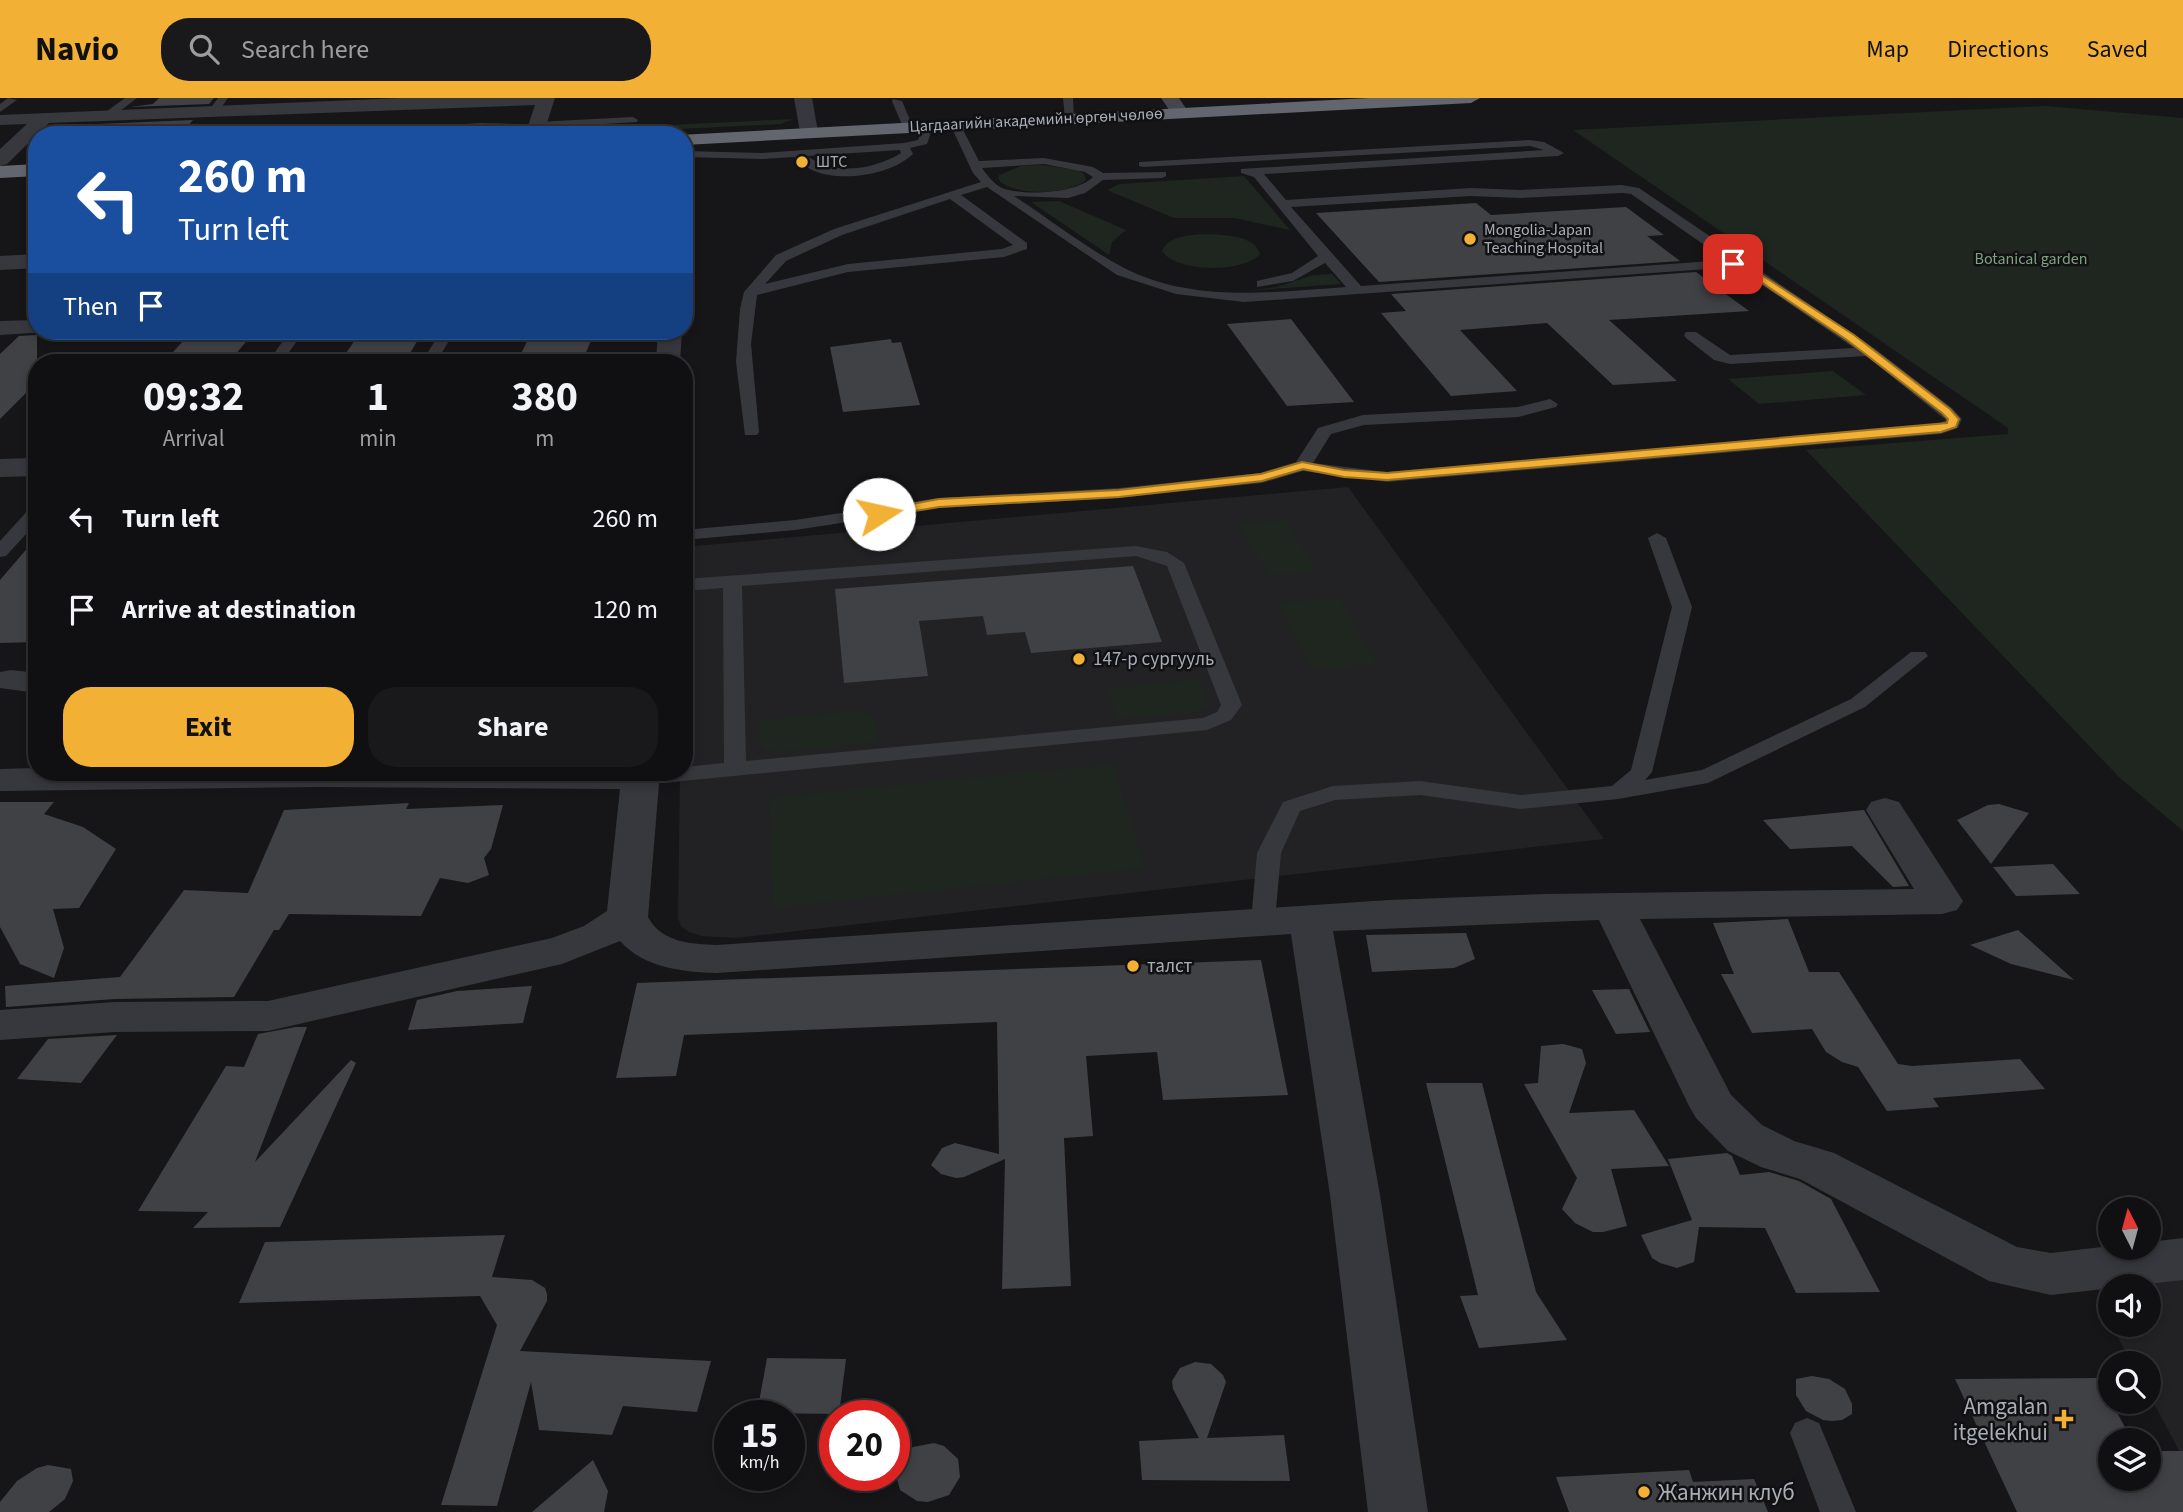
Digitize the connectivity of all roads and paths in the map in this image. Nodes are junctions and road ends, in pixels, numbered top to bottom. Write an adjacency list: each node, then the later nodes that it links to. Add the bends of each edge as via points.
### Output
1 (132, 98): 12 (lane)
2 (223, 98): 11 (lane)
3 (803, 98): 23 (street)
4 (1068, 98): 14 (lane)
5 (1471, 98): 9 (highway, Цагдаагийн академийн өргөн чөлөө)
6 (546, 99): 11 (street); 19 (street)
7 (12, 100): 10 (lane)
8 (898, 101): 22 (lane)
9 (1175, 106): 14 (highway, Цагдаагийн академийн өргөн чөлөө)
10 (0, 109)
11 (212, 113): 12 (street)
12 (107, 116): 13 (street)
13 (44, 118): 15 (street); 18 (street)
14 (1070, 118): 17 (highway, Цагдаагийн академийн өргөн чөлөө)
15 (0, 120)
16 (633, 120): 20 (lane)
17 (955, 124): 21 (highway, Цагдаагийн академийн өргөн чөлөө); 31 (lane)
18 (36, 126)
19 (538, 126)
20 (580, 126)
21 (928, 126): 22 (highway, Цагдаагийн академийн өргөн чөлөө); 26 (lane, via 923,142)
22 (908, 127): 23 (highway, Цагдаагийн академийн өргөн чөлөө)
23 (809, 132): 25 (highway, Цагдаагийн академийн өргөн чөлөө)
24 (28, 133): 29 (street)
25 (693, 138)
26 (904, 146): 27 (lane); 27 (lane, via 907,154 899,160 864,170 825,170)
27 (797, 154): 28 (lane)
28 (693, 155)
29 (0, 160)
30 (1143, 164): 33 (lane, via 1530,143 1558,153)
31 (975, 165): 35 (lane, via 1070,164); 36 (lane)
32 (28, 170): 34 (highway)
33 (1251, 171): 35 (lane); 38 (lane)
34 (0, 172)
35 (1100, 177): 36 (lane, via 1089,188 1053,195)
36 (993, 186): 37 (lane); 43 (lane, via 1122,272)
37 (952, 194): 45 (lane, via 838,232 781,258); 45 (lane, via 1022,246 1004,253 848,268)
38 (1282, 204): 39 (lane); 41 (lane, via 1471,192 1622,189 1635,191)
39 (1325, 256): 43 (lane, via 1286,281); 44 (lane)
40 (28, 261): 42 (street)
41 (1737, 261): 44 (lane); 49 (lane)
42 (0, 263)
43 (1172, 289): 44 (lane, via 1244,298)
44 (1357, 290)
45 (751, 292): 51 (lane, via 744,328)
46 (28, 327): 47 (street)
47 (0, 328)
48 (1691, 335): 49 (lane, via 1730,360)
49 (1870, 351): 52 (lane, via 1946,411 1954,419 1952,425 1387,477)
50 (1550, 404): 52 (lane, via 1518,412 1363,420 1324,432)
51 (751, 432)
52 (1302, 466): 56 (lane, via 1236,481 939,503 795,526)
53 (28, 467): 54 (street)
54 (0, 468)
55 (28, 521): 58 (lane)
56 (693, 534)
57 (1657, 538): 67 (lane, via 1682,607 1641,772)
58 (0, 552)
59 (732, 582): 60 (lane); 62 (lane); 62 (lane, via 1150,553 1175,563 1232,702 1227,714 1207,724)
60 (693, 584)
61 (1918, 656): 67 (lane, via 1858,703 1708,776)
62 (736, 769): 63 (lane)
63 (693, 772)
64 (0, 780): 65 (street)
65 (28, 780)
66 (640, 781): 70 (street)
67 (1618, 792): 72 (lane, via 1521,802 1420,788 1333,793 1291,807 1269,853)
68 (1885, 810): 69 (street, via 1942,901)
69 (1613, 907): 71 (street, via 1390,912); 74 (street, via 1713,1106 1745,1138 1817,1166 2007,1265 2051,1274)
70 (627, 917): 72 (street, via 646,944 700,959); 73 (street, via 599,936 562,950 268,1016 115,1017)
71 (1310, 919): 72 (street); 76 (street, via 1355,1195)
72 (1263, 921)
73 (0, 1025)
74 (2183, 1259)
75 (1807, 1433): 77 (lane)
76 (1398, 1512)
77 (1838, 1512)

